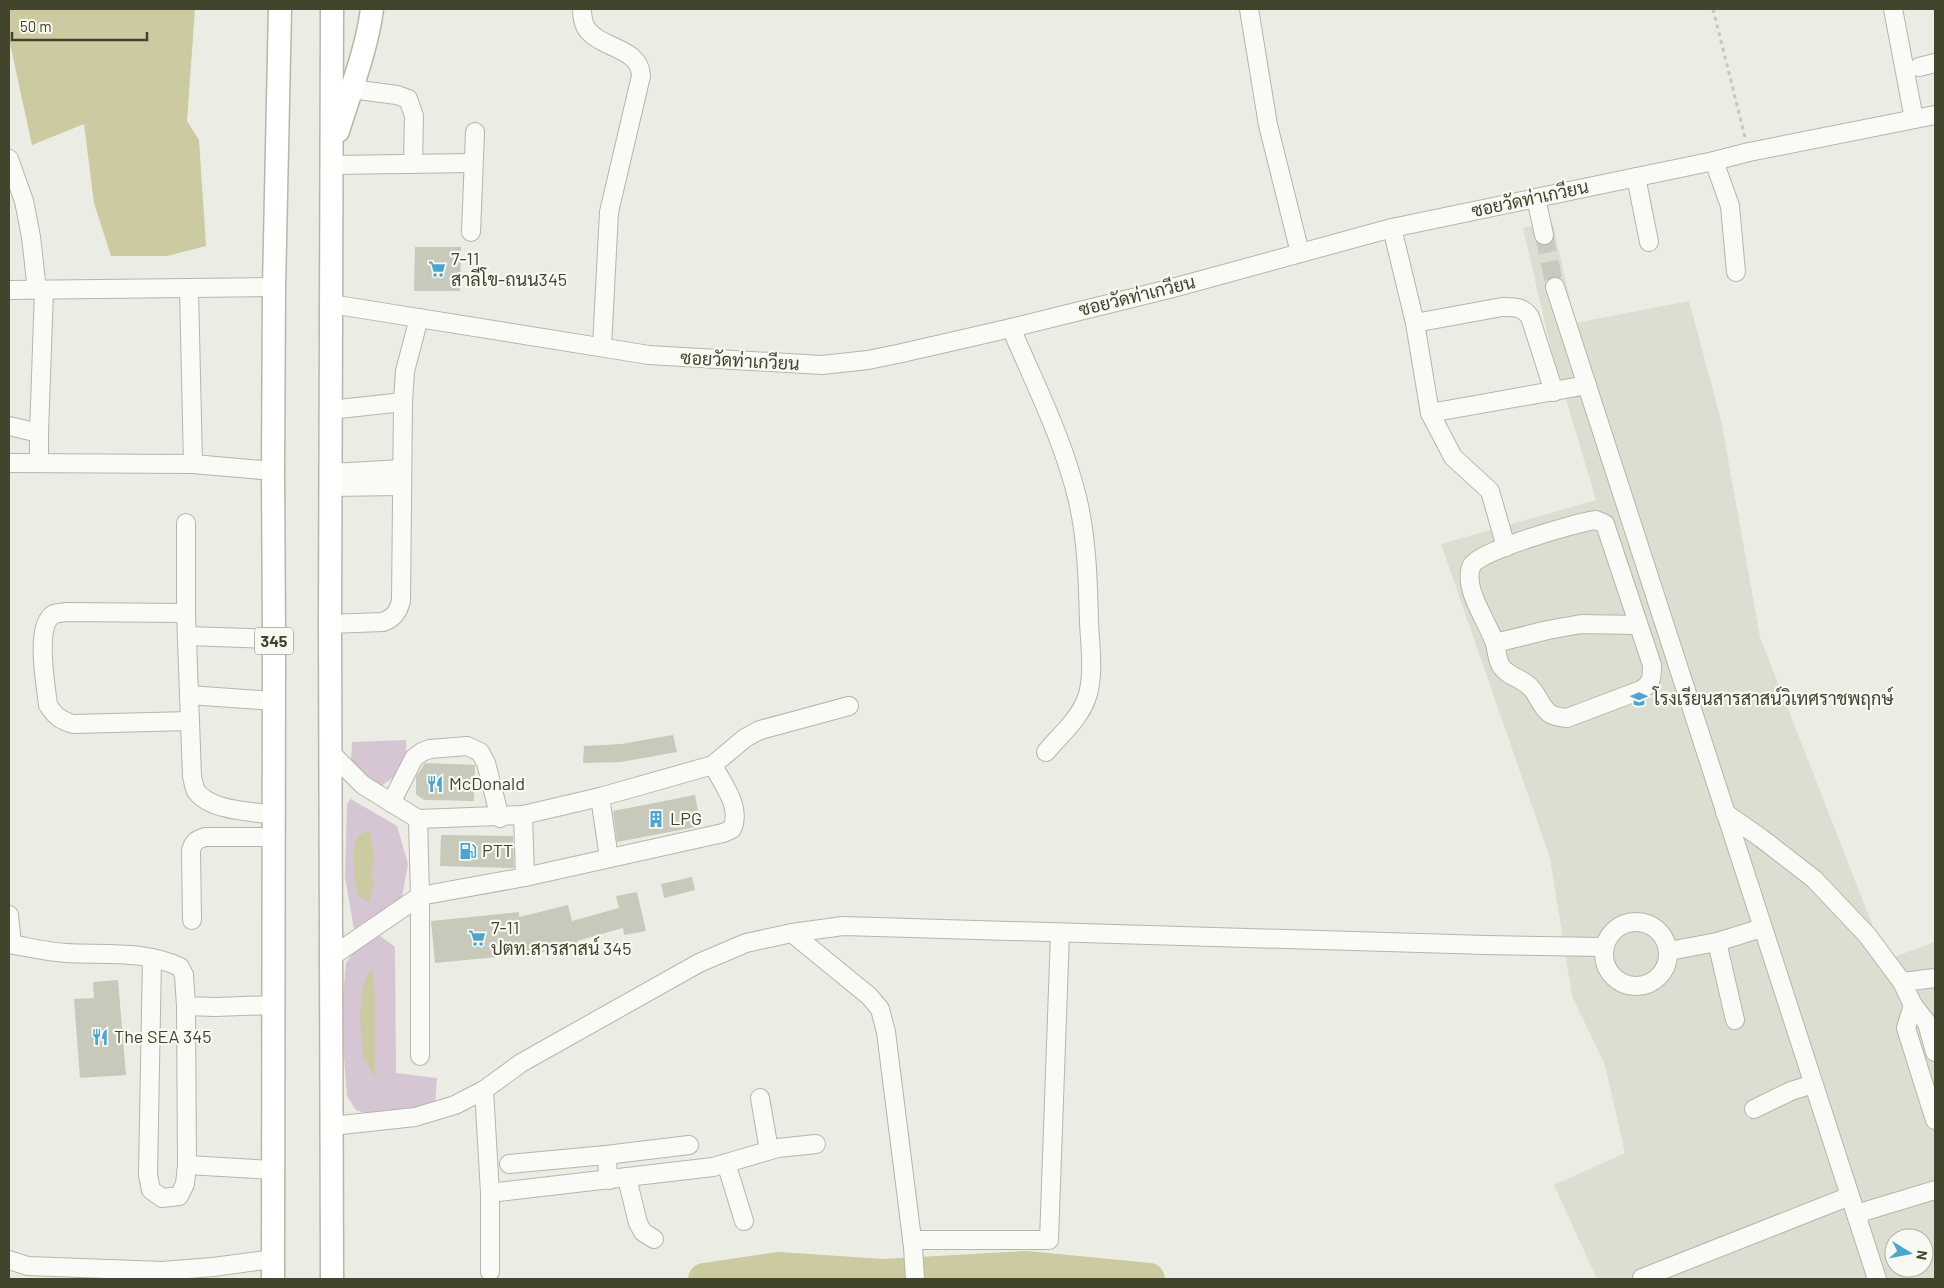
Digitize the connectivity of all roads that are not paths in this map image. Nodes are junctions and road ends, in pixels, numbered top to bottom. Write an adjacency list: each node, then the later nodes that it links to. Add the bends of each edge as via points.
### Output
1 (332, 9): 8 (main road)
2 (337, 9): 8 (main road)
3 (372, 9): 9 (main road)
4 (582, 9): 35 (street, via 587,30 633,58 641,68 609,212)
5 (1249, 9): 24 (street, via 1268,125)
6 (1893, 9): 11 (street)
7 (280, 10): 27 (main road, 345)
8 (332, 45): 13 (main road)
9 (352, 89): 13 (main road); 17 (street, via 408,99 414,116)
10 (1935, 115): 11 (street, ซอยวัดท่าเกวียน)
11 (1914, 119): 15 (street, ซอยวัดท่าเกวียน)
12 (474, 132): 16 (street)
13 (331, 158): 17 (street); 31 (main road)
14 (9, 159): 30 (street, via 24,201)
15 (1714, 161): 18 (street, ซอยวัดท่าเกวียน); 25 (street, via 1730,206)
16 (473, 163): 17 (street); 21 (street)
17 (413, 164)
18 (1636, 177): 19 (street, ซอยวัดท่าเกวียน); 23 (street)
19 (1536, 198): 20 (street, ซอยวัดท่าเกวียน); 22 (street)
20 (1392, 228): 24 (street, ซอยวัดท่าเกวียน); 33 (street)
21 (471, 232)
22 (1544, 235)
23 (1649, 242)
24 (1300, 252): 34 (street, ซอยวัดท่าเกวียน)
25 (1736, 272)
26 (1555, 286): 36 (street)
27 (274, 287): 28 (street); 46 (main road, 345)
28 (190, 289): 30 (street); 45 (street)
29 (9, 290): 30 (street)
30 (40, 290): 42 (street)
31 (331, 304): 32 (street, ซอยวัดท่าเกวียน); 39 (main road)
32 (419, 318): 35 (street, ซอยวัดท่าเกวียน); 38 (street, via 405,371)
33 (1415, 323): 37 (street, via 1502,306 1525,310); 40 (street)
34 (1011, 328): 35 (street, ซอยวัดท่าเกวียน, via 894,354 822,365 649,355); 61 (street, via 1053,426 1078,501 1088,581 1091,672 1088,694 1080,714)
35 (602, 347)
36 (1587, 385): 37 (street); 66 (street)
37 (1554, 392): 40 (street)
38 (403, 402): 39 (street); 47 (street)
39 (330, 410): 48 (main road)
40 (1430, 413): 50 (street, via 1453,457 1490,491)
41 (9, 426): 42 (street)
42 (39, 433): 44 (street)
43 (9, 463): 44 (street)
44 (39, 463): 45 (street)
45 (193, 464): 46 (street)
46 (273, 471): 55 (main road, 345)
47 (402, 478): 48 (street); 52 (street, via 401,601 398,612 383,622)
48 (331, 480): 52 (main road)
49 (186, 523): 51 (street)
50 (1506, 547): 53 (street, via 1582,522 1601,521 1605,524); 56 (street, via 1477,558 1470,578 1477,606)
51 (186, 613): 54 (street); 60 (street, via 54,614 46,624 42,640 48,705 61,720 73,724)
52 (330, 624): 62 (main road)
53 (1638, 625): 56 (street, via 1581,624); 56 (street, via 1652,665 1650,684 1566,718 1549,713 1531,687 1502,668)
54 (188, 636): 55 (street); 57 (street)
55 (274, 639): 58 (main road, 345)
56 (1495, 643)
57 (189, 694): 58 (street); 60 (street)
58 (274, 701): 67 (main road, 345)
59 (849, 706): 63 (street, via 760,730 745,738)
60 (190, 721): 67 (street, via 195,790 204,799 220,806)
61 (1046, 752)
62 (331, 753): 65 (street, via 363,785); 84 (main road)
63 (713, 765): 64 (street); 72 (street, via 735,808 736,820 732,829)
64 (600, 797): 68 (street); 72 (street)
65 (391, 803): 69 (street, via 414,758 430,749 467,746 480,752 486,763); 70 (street)
66 (1725, 813): 77 (street); 87 (street, via 1814,879 1867,935)
67 (274, 815): 71 (main road, 345)
68 (523, 815): 69 (street); 73 (street)
69 (500, 818): 70 (street)
70 (418, 820): 74 (street)
71 (274, 837): 76 (street, via 205,837 193,843); 88 (main road, 345)
72 (610, 858): 73 (street)
73 (525, 878): 74 (street)
74 (420, 896): 84 (street); 93 (street)
75 (9, 915): 81 (street)
76 (192, 920)
77 (1762, 928): 80 (street); 94 (street)
78 (792, 933): 79 (street, via 843,926); 95 (street, via 746,943 698,963 520,1063); 115 (street, via 869,996 880,1010 886,1032)
79 (1060, 933): 82 (street); 115 (street, via 1049,1240)
80 (1717, 942): 83 (street); 91 (street)
81 (10, 944): 85 (street, via 65,953)
82 (1603, 946): 83 (street, via 1612,930 1629,921 1647,922 1662,934); 83 (street, via 1604,965 1616,980 1633,987 1651,983 1664,970)
83 (1669, 951)
84 (331, 957): 99 (main road)
85 (152, 958): 90 (street, via 180,967 184,975); 106 (street, via 148,1175 151,1190 162,1198 179,1196 185,1184)
86 (1935, 978): 87 (street)
87 (1902, 982): 89 (street)
88 (273, 1005): 90 (street); 107 (main road, 345)
89 (1913, 1005): 92 (street, via 1927,1023); 98 (street, via 1906,1028)
90 (186, 1006): 106 (street)
91 (1735, 1020)
92 (1935, 1052)
93 (420, 1056)
94 (1813, 1084): 97 (street); 111 (street)
95 (484, 1090): 99 (street, via 455,1105 415,1117); 110 (street)
96 (760, 1098): 102 (street)
97 (1754, 1109)
98 (1935, 1120)
99 (332, 1126): 119 (main road)
100 (816, 1144): 102 (street)
101 (689, 1145): 103 (street)
102 (769, 1150): 104 (street)
103 (606, 1155): 105 (street); 108 (street)
104 (726, 1163): 108 (street); 113 (street)
105 (509, 1164)
106 (187, 1166): 107 (street)
107 (273, 1170): 117 (main road, 345)
108 (618, 1179): 110 (street); 114 (street, via 638,1224)
109 (1935, 1190): 112 (street)
110 (490, 1193): 118 (street)
111 (1850, 1196): 112 (street); 120 (street)
112 (1856, 1214): 122 (street)
113 (744, 1221)
114 (654, 1239)
115 (913, 1243): 121 (street)
116 (9, 1260): 117 (street, via 28,1266 162,1271 213,1267)
117 (273, 1270)
118 (490, 1272)
119 (332, 1273)
120 (1642, 1278)
121 (915, 1279)
122 (1877, 1279)

